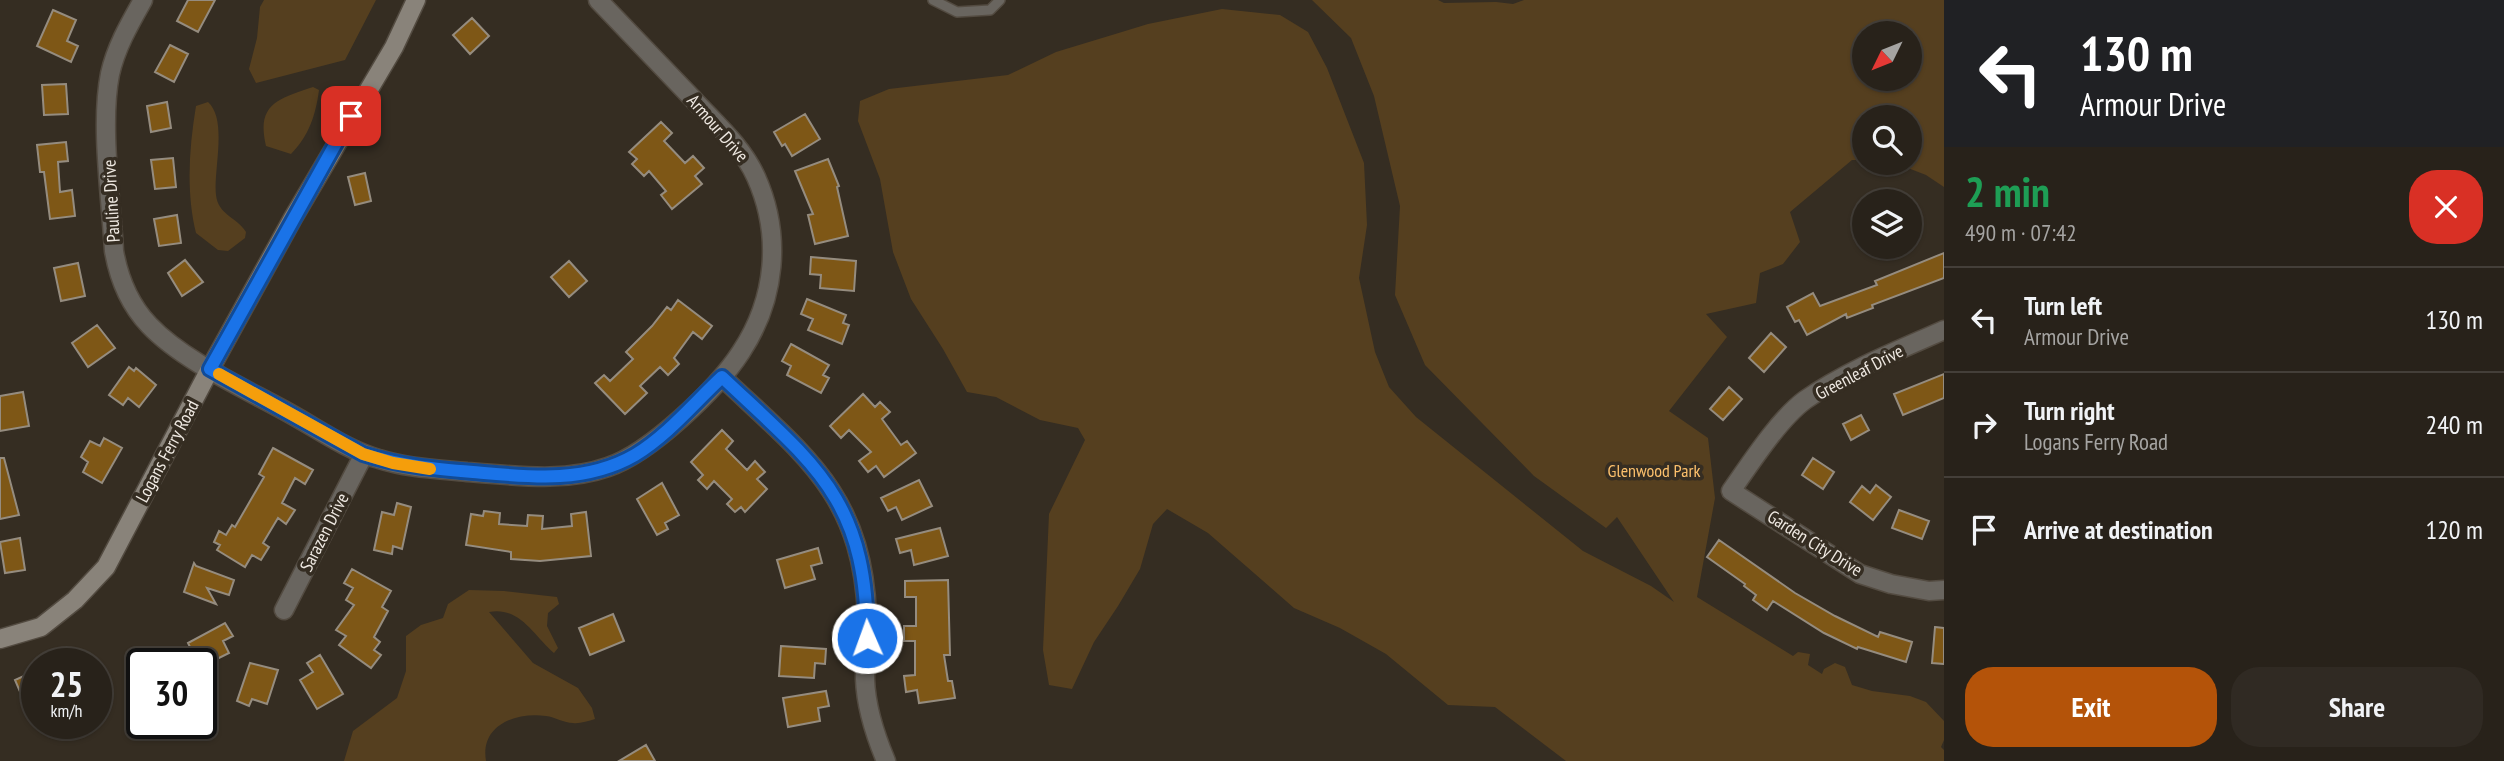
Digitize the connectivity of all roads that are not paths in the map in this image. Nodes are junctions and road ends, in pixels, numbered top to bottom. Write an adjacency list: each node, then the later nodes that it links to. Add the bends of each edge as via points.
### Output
1 (143, 0): 7 (street, Pauline Drive, via 110,74 107,127 114,251 121,279 139,314 170,343)
2 (416, 0): 7 (street, Logans Ferry Road, via 394,47 299,206)
3 (598, 0): 8 (street, Armour Drive, via 732,140 762,192 772,240 769,288 753,332)
4 (933, 0): 5 (lane, via 957,12 990,10)
5 (1000, 0)
6 (1944, 330): 10 (street, Greenleaf Drive, via 1855,370 1803,401)
7 (210, 369): 9 (street, Armour Drive); 13 (street, Logans Ferry Road, via 106,566 75,600 41,627)
8 (722, 377): 9 (street, Armour Drive, via 646,447 610,467 577,475 422,468); 14 (street, via 813,464 848,521 866,595 867,702)
9 (363, 454): 12 (street, Sarazen Drive)
10 (1731, 491): 11 (street, Garden City Drive, via 1860,574 1891,584)
11 (1944, 590)
12 (284, 610)
13 (0, 639)
14 (887, 761)

